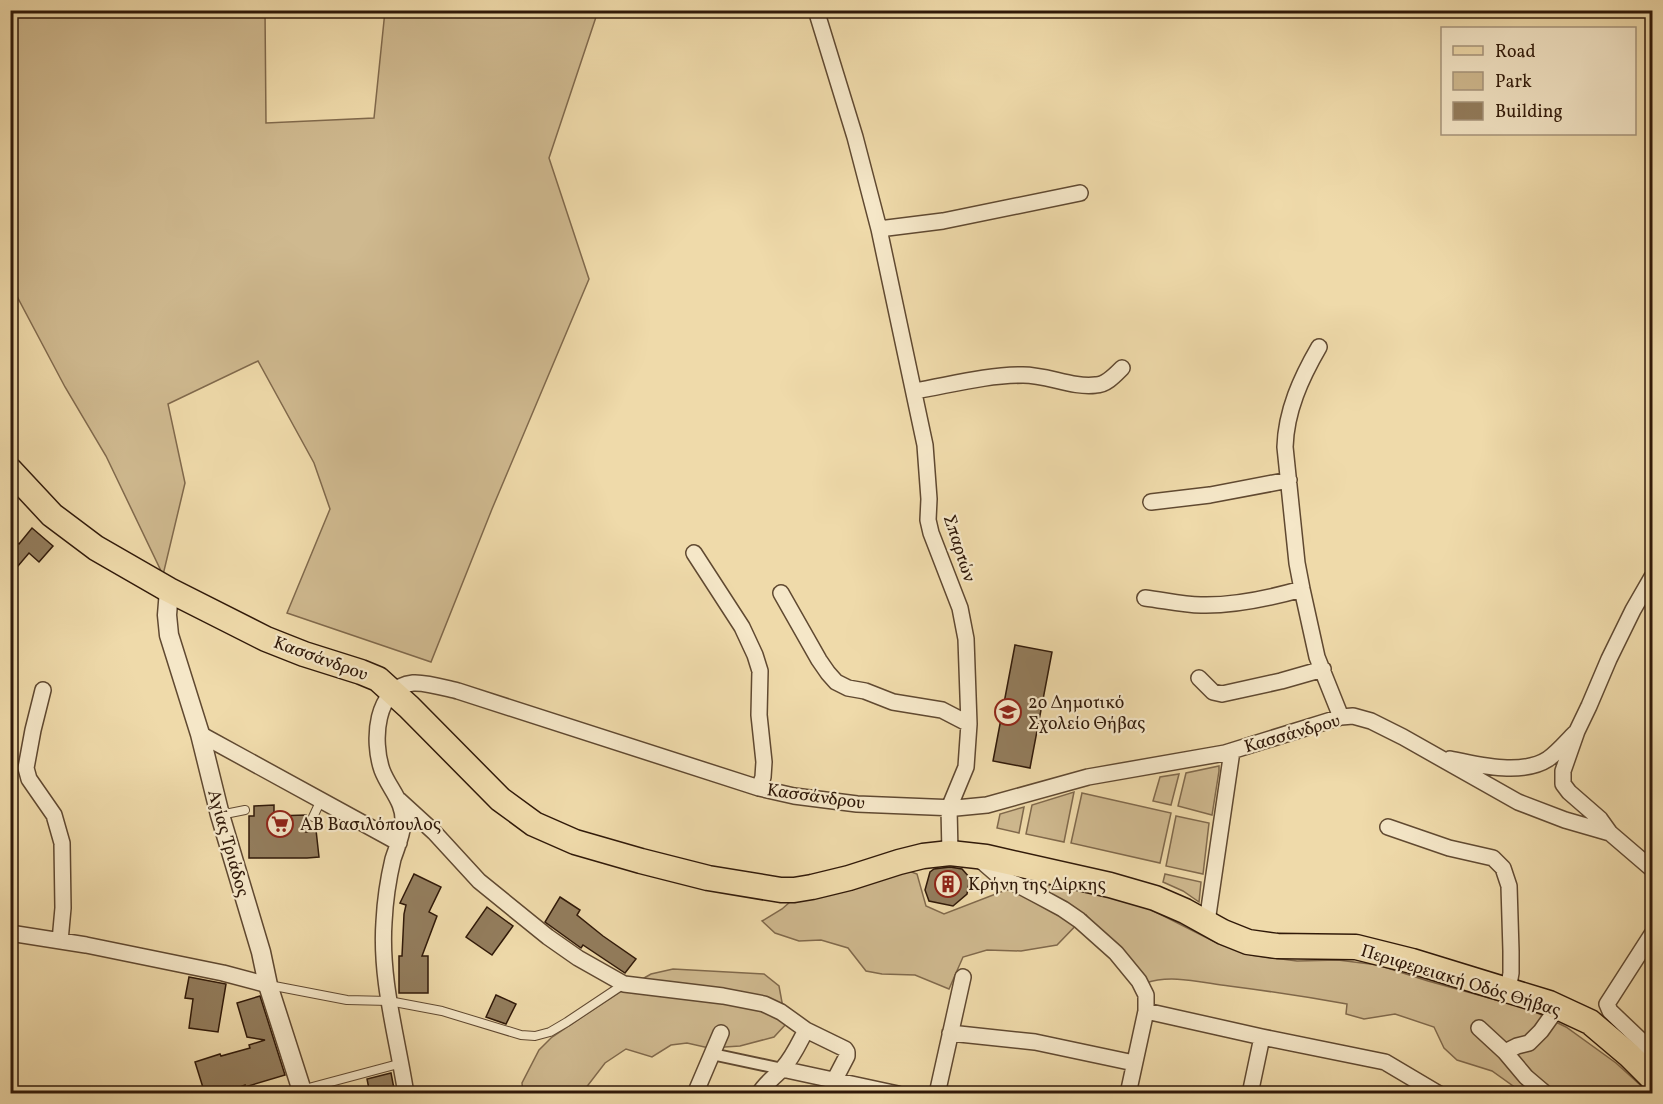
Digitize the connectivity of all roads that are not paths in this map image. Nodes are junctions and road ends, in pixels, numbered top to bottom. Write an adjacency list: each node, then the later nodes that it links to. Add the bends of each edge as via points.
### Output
1 (816, 10): 3 (street, Σπαρτών)
2 (1080, 193): 3 (street, via 944,221)
3 (879, 229): 6 (street, Σπαρτών)
4 (1319, 347): 8 (street, via 1285,430)
5 (1122, 368): 6 (street, via 1099,385 1023,375)
6 (914, 391): 21 (street, Σπαρτών, via 925,446 928,520 960,609 966,639)
7 (10, 470): 13 (main road, Κασσάνδρου, via 61,522 96,548)
8 (1289, 480): 9 (street); 12 (street)
9 (1151, 502)
10 (694, 553): 26 (street, via 742,627 760,671 764,762)
11 (1653, 577): 22 (street, via 1608,659)
12 (1302, 589): 15 (street, via 1253,601 1210,605); 16 (street)
13 (169, 590): 18 (main road, Κασσάνδρου, via 266,639); 23 (street, Αγίας Τριάδος, via 169,636)
14 (781, 593): 21 (street, via 836,682 893,702 942,710)
15 (1145, 598)
16 (1323, 669): 17 (street, via 1222,694 1213,692); 20 (street)
17 (1198, 678)
18 (404, 687): 26 (street, Κασσάνδρου, via 458,691); 28 (street, via 380,713 378,727 382,770); 36 (main road, Περιφερειακή Οδός Θήβας, via 500,799 534,824 586,846 708,878 781,890)
19 (43, 690): 42 (street, via 26,768 29,779 54,815 62,843)
20 (1341, 717): 24 (street, Κασσάνδρου); 25 (street, Κασσάνδρου, via 1371,721)
21 (969, 723): 29 (street, Σπαρτών, via 966,767)
22 (1577, 731): 25 (street, via 1547,760 1532,766 1482,765); 34 (street, via 1563,771 1563,784)
23 (200, 735): 27 (street); 31 (street, Αγίας Τριάδος)
24 (1232, 750): 29 (street, Κασσάνδρου, via 1089,777 987,805); 39 (street)
25 (1438, 757): 34 (street, Κασσάνδρου, via 1518,802)
26 (759, 788): 29 (street, Κασσάνδρου, via 857,804)
27 (321, 800): 32 (lane); 35 (street)
28 (399, 800): 35 (street, via 404,822); 44 (street, via 512,910 578,958)
29 (949, 808): 36 (street)
30 (245, 810): 31 (lane)
31 (220, 815): 45 (street, Αγίας Τριάδος)
32 (313, 817)
33 (1388, 827): 46 (street, via 1437,845 1493,858 1503,868 1509,885)
34 (1610, 832): 38 (street, Κασσάνδρου)
35 (399, 843): 47 (street, via 388,881 384,922 383,956)
36 (950, 853): 37 (main road, Περιφερειακή Οδός Θήβας)
37 (974, 855): 39 (main road, Περιφερειακή Οδός Θήβας, via 1132,891); 49 (street, via 1001,878 1079,920 1116,953 1139,981 1146,995)
38 (1653, 869)
39 (1207, 922): 46 (main road, Περιφερειακή Οδός Θήβας, via 1248,942 1356,947)
40 (10, 933): 42 (street)
41 (1653, 934): 55 (street, via 1607,1004)
42 (60, 941): 45 (street)
43 (963, 977): 53 (street)
44 (624, 984): 47 (lane, via 567,1023 535,1036); 51 (street, via 754,1001 781,1012)
45 (268, 985): 47 (lane, via 347,1000); 63 (street, Αγίας Τριάδος)
46 (1508, 990): 48 (main road, Περιφερειακή Οδός Θήβας)
47 (389, 1001): 58 (street)
48 (1558, 1007): 56 (street, via 1529,1043); 61 (main road, Περιφερειακή Οδός Θήβας, via 1590,1022)
49 (1146, 1011): 54 (street); 59 (street)
50 (1479, 1028): 56 (street)
51 (806, 1030): 60 (street); 62 (street, via 847,1052)
52 (721, 1032): 57 (street)
53 (950, 1033): 59 (street, via 1035,1042); 68 (street)
54 (1262, 1037): 70 (street); 71 (street, via 1385,1062)
55 (1653, 1051)
56 (1505, 1052): 72 (street)
57 (712, 1054): 60 (street); 65 (street)
58 (402, 1063): 63 (lane); 64 (street)
59 (1134, 1063): 69 (street)
60 (782, 1070): 62 (street); 66 (street)
61 (1653, 1078)
62 (834, 1081): 67 (street)
63 (297, 1092)
64 (406, 1094)
65 (695, 1094)
66 (759, 1094)
67 (898, 1094)
68 (937, 1094)
69 (1128, 1094)
70 (1250, 1094)
71 (1439, 1094)
72 (1546, 1094)

